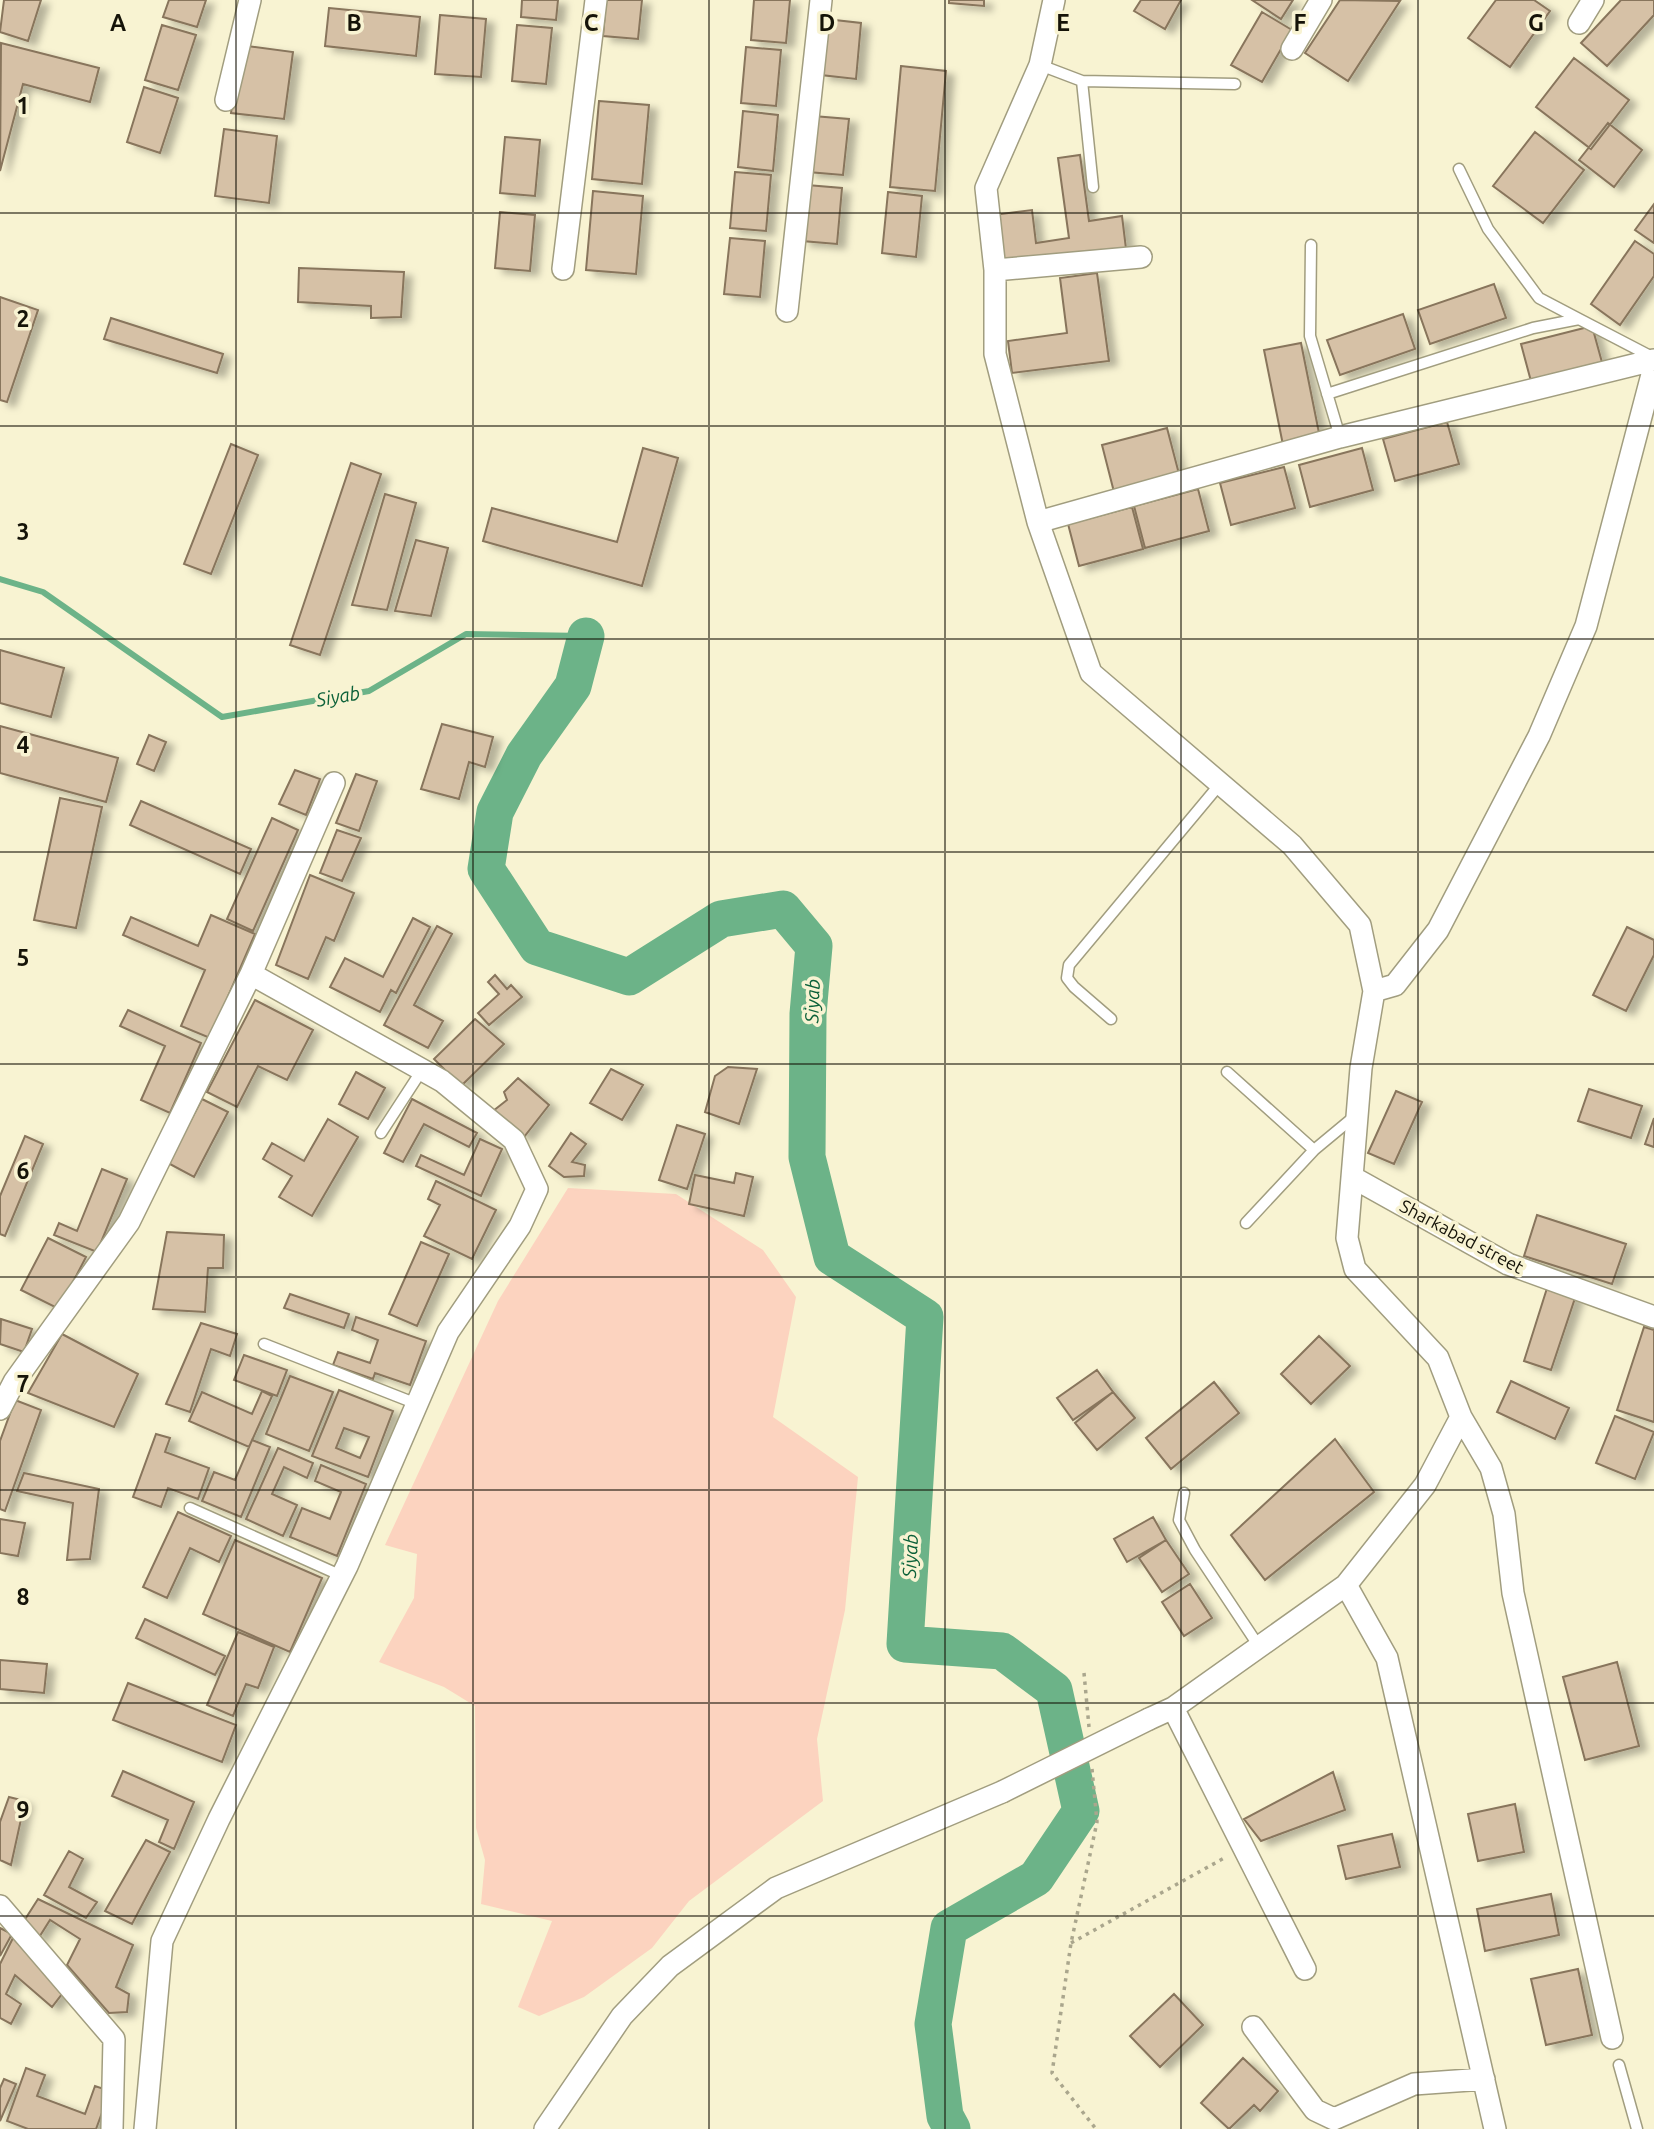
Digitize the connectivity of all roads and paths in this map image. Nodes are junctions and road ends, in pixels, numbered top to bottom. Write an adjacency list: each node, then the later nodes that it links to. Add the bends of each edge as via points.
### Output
1 (250, 0): 12 (street)
2 (596, 0): 17 (street)
3 (821, 0): 19 (street)
4 (1054, 0): 9 (street)
5 (1321, 0): 8 (street)
6 (1593, 0): 7 (street)
7 (1578, 23)
8 (1292, 49)
9 (1040, 65): 10 (lane); 18 (street, via 986,188)
10 (1082, 81): 11 (lane); 14 (lane)
11 (1235, 84)
12 (226, 100)
13 (1459, 169): 20 (lane, via 1488,229 1539,299)
14 (1093, 187)
15 (1311, 245): 23 (lane, via 1310,336)
16 (1141, 257): 18 (street)
17 (563, 269)
18 (995, 270): 25 (street, via 995,354)
19 (787, 311)
20 (1578, 319): 21 (lane); 23 (lane, via 1533,328)
21 (1654, 359): 24 (street)
22 (1654, 367): 29 (street, via 1586,626 1539,736 1438,930 1395,985)
23 (1327, 394): 24 (lane)
24 (1340, 437): 25 (street)
25 (1038, 522): 27 (street, via 1091,673)
26 (334, 783): 28 (street)
27 (1220, 784): 29 (street, via 1292,845 1360,925); 30 (lane, via 1069,965 1067,978 1074,987)
28 (251, 974): 31 (street); 41 (street, via 129,1222 13,1382)
29 (1374, 991): 33 (street)
30 (1111, 1019)
31 (422, 1070): 34 (lane); 40 (street, via 514,1139 537,1189 520,1226 448,1332)
32 (1227, 1072): 35 (lane)
33 (1357, 1114): 35 (lane); 36 (street)
34 (381, 1133)
35 (1314, 1150): 37 (lane)
36 (1352, 1177): 38 (street, Sharkabad street, via 1508,1264); 42 (street, via 1347,1238 1355,1269 1438,1358)
37 (1246, 1223)
38 (1654, 1317)
39 (264, 1344): 40 (lane)
40 (417, 1404): 45 (street)
41 (0, 1409)
42 (1461, 1417): 46 (street, via 1425,1485); 57 (street, via 1491,1468 1504,1514 1513,1593)
43 (1184, 1493): 47 (lane, via 1179,1520)
44 (190, 1508): 45 (lane)
45 (342, 1576): 61 (street, via 162,1941)
46 (1346, 1585): 47 (street); 59 (street, via 1387,1658)
47 (1260, 1648): 49 (street)
48 (1084, 1673): 50 (path)
49 (1173, 1708): 52 (street); 62 (street, bridge, via 1002,1792 776,1888 681,1958 622,2016)
50 (1090, 1741)
51 (1092, 1768): 54 (path, via 1097,1822)
52 (1244, 1847): 54 (path); 55 (street)
53 (0, 1906): 60 (street, via 114,2039)
54 (1071, 1943): 63 (path, via 1052,2073)
55 (1305, 1969)
56 (1253, 2027): 59 (street, via 1315,2110 1335,2119 1415,2084)
57 (1612, 2038)
58 (1619, 2065): 65 (lane)
59 (1484, 2079): 64 (street)
60 (112, 2129)
61 (145, 2129)
62 (544, 2129)
63 (1096, 2129)
64 (1495, 2129)
65 (1637, 2129)

